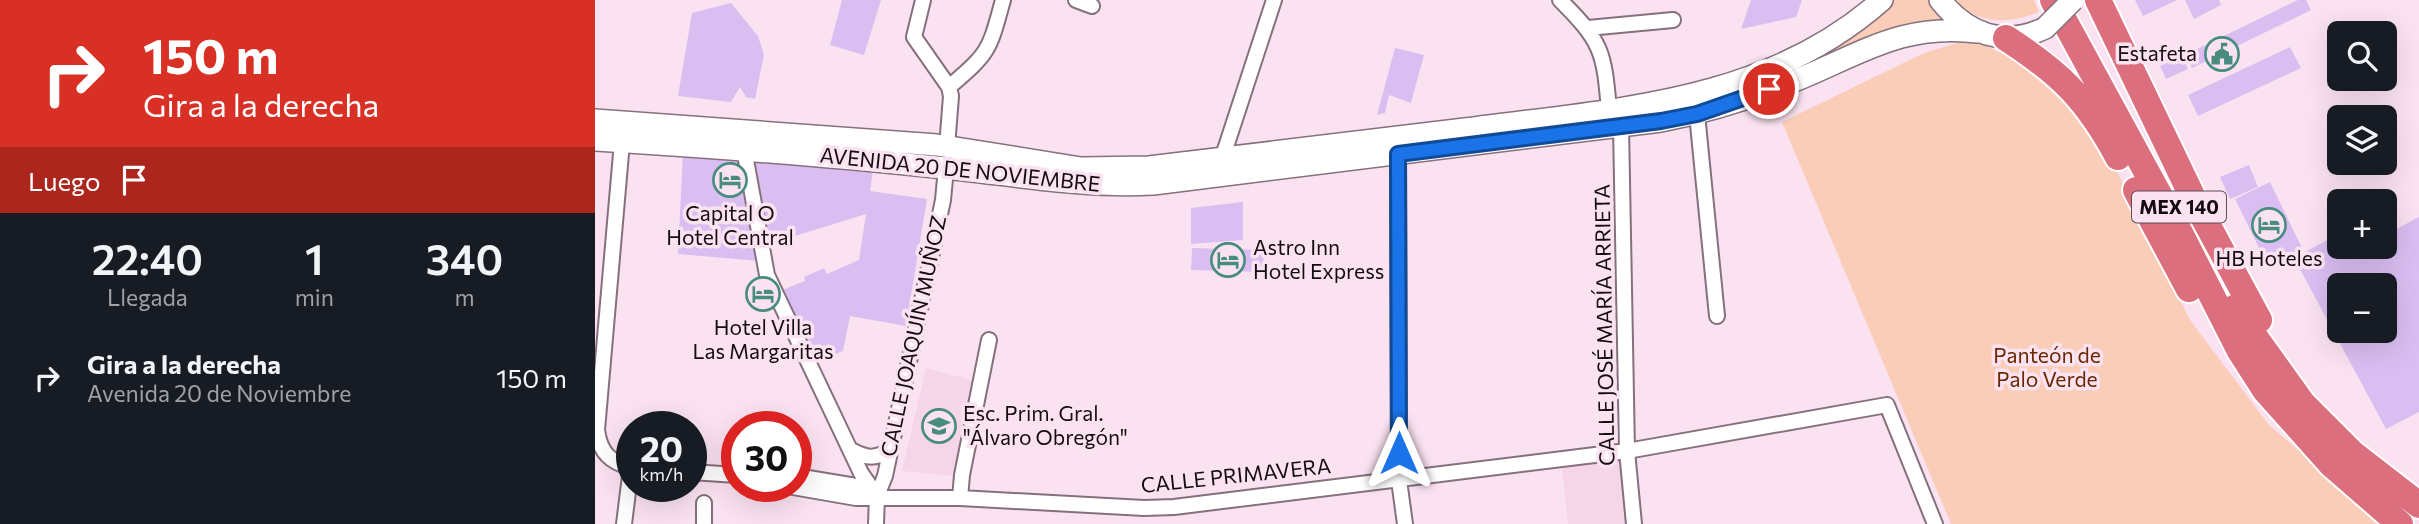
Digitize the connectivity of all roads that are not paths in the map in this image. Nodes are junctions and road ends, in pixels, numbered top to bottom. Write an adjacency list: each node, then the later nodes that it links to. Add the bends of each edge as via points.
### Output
1 (923, 0): 14 (street, via 914,37)
2 (1003, 0): 14 (street, via 990,47)
3 (1274, 0): 23 (street)
4 (1560, 0): 11 (street, CALLE JOSÉ MARÍA ARRIETA)
5 (1882, 0): 16 (main road, AVENIDA 20 DE NOVIEMBRE, via 1830,40 1762,72)
6 (1940, 0): 12 (main road, via 1957,19)
7 (2053, 0): 26 (highway, MEX 140)
8 (2072, 0): 13 (main road, bridge, via 2045,28); 27 (highway, MEX 140, via 2230,300)
9 (2098, 0): 27 (highway, via 2242,294 2293,373)
10 (1673, 20): 11 (street)
11 (1588, 28): 16 (street, CALLE JOSÉ MARÍA ARRIETA, via 1605,62)
12 (1978, 32): 13 (main road, AVENIDA 20 DE NOVIEMBRE); 15 (main road, AVENIDA 20 DE NOVIEMBRE, via 1946,28 1896,37 1798,79)
13 (2006, 38): 26 (highway, via 2066,81 2085,103 2202,314)
14 (949, 87): 22 (street, CALLE JOAQUÍN MUÑOZ)
15 (1697, 114): 16 (main road, AVENIDA 20 DE NOVIEMBRE); 24 (street)
16 (1615, 118): 21 (main road, AVENIDA 20 DE NOVIEMBRE); 23 (main road, AVENIDA 20 DE NOVIEMBRE); 29 (street, CALLE JOSÉ MARÍA ARRIETA)
17 (595, 120): 22 (main road, AVENIDA 20 DE NOVIEMBRE)
18 (595, 140): 19 (main road, AVENIDA 20 DE NOVIEMBRE)
19 (622, 142): 20 (main road, AVENIDA 20 DE NOVIEMBRE); 31 (street, via 597,430 606,456)
20 (744, 149): 22 (main road, AVENIDA 20 DE NOVIEMBRE); 28 (street, via 767,275)
21 (1398, 154): 22 (main road, AVENIDA 20 DE NOVIEMBRE, via 1118,186 1079,185); 33 (street)
22 (946, 157): 23 (main road, AVENIDA 20 DE NOVIEMBRE, via 1105,169); 30 (street, CALLE JOAQUÍN MUÑOZ, via 943,200)
23 (1222, 159)
24 (1717, 316)
25 (989, 340): 36 (street)
26 (2265, 390): 46 (highway, MEX 140, via 2332,465)
27 (2303, 404): 39 (highway, MEX 140, via 2352,453)
28 (853, 451): 30 (street, via 864,457); 35 (street)
29 (1627, 451): 33 (street, CALLE PRIMAVERA); 44 (street, CALLE JOSÉ MARÍA ARRIETA); 45 (street, CALLE PRIMAVERA, via 1887,405)
30 (888, 452): 35 (street, CALLE JOAQUÍN MUÑOZ)
31 (616, 461)
32 (812, 479): 35 (street, CALLE PRIMAVERA, via 856,486)
33 (1399, 480): 36 (street, CALLE PRIMAVERA, via 1144,508); 43 (street)
34 (812, 490): 35 (street, CALLE PRIMAVERA, via 856,498)
35 (877, 496): 36 (street, CALLE PRIMAVERA); 40 (street, CALLE JOAQUÍN MUÑOZ)
36 (960, 498)
37 (627, 502): 41 (street)
38 (704, 503): 42 (street)
39 (2419, 505)
40 (879, 523)
41 (624, 524)
42 (704, 524)
43 (1405, 524)
44 (1634, 524)
45 (1935, 524)
46 (2400, 524)

